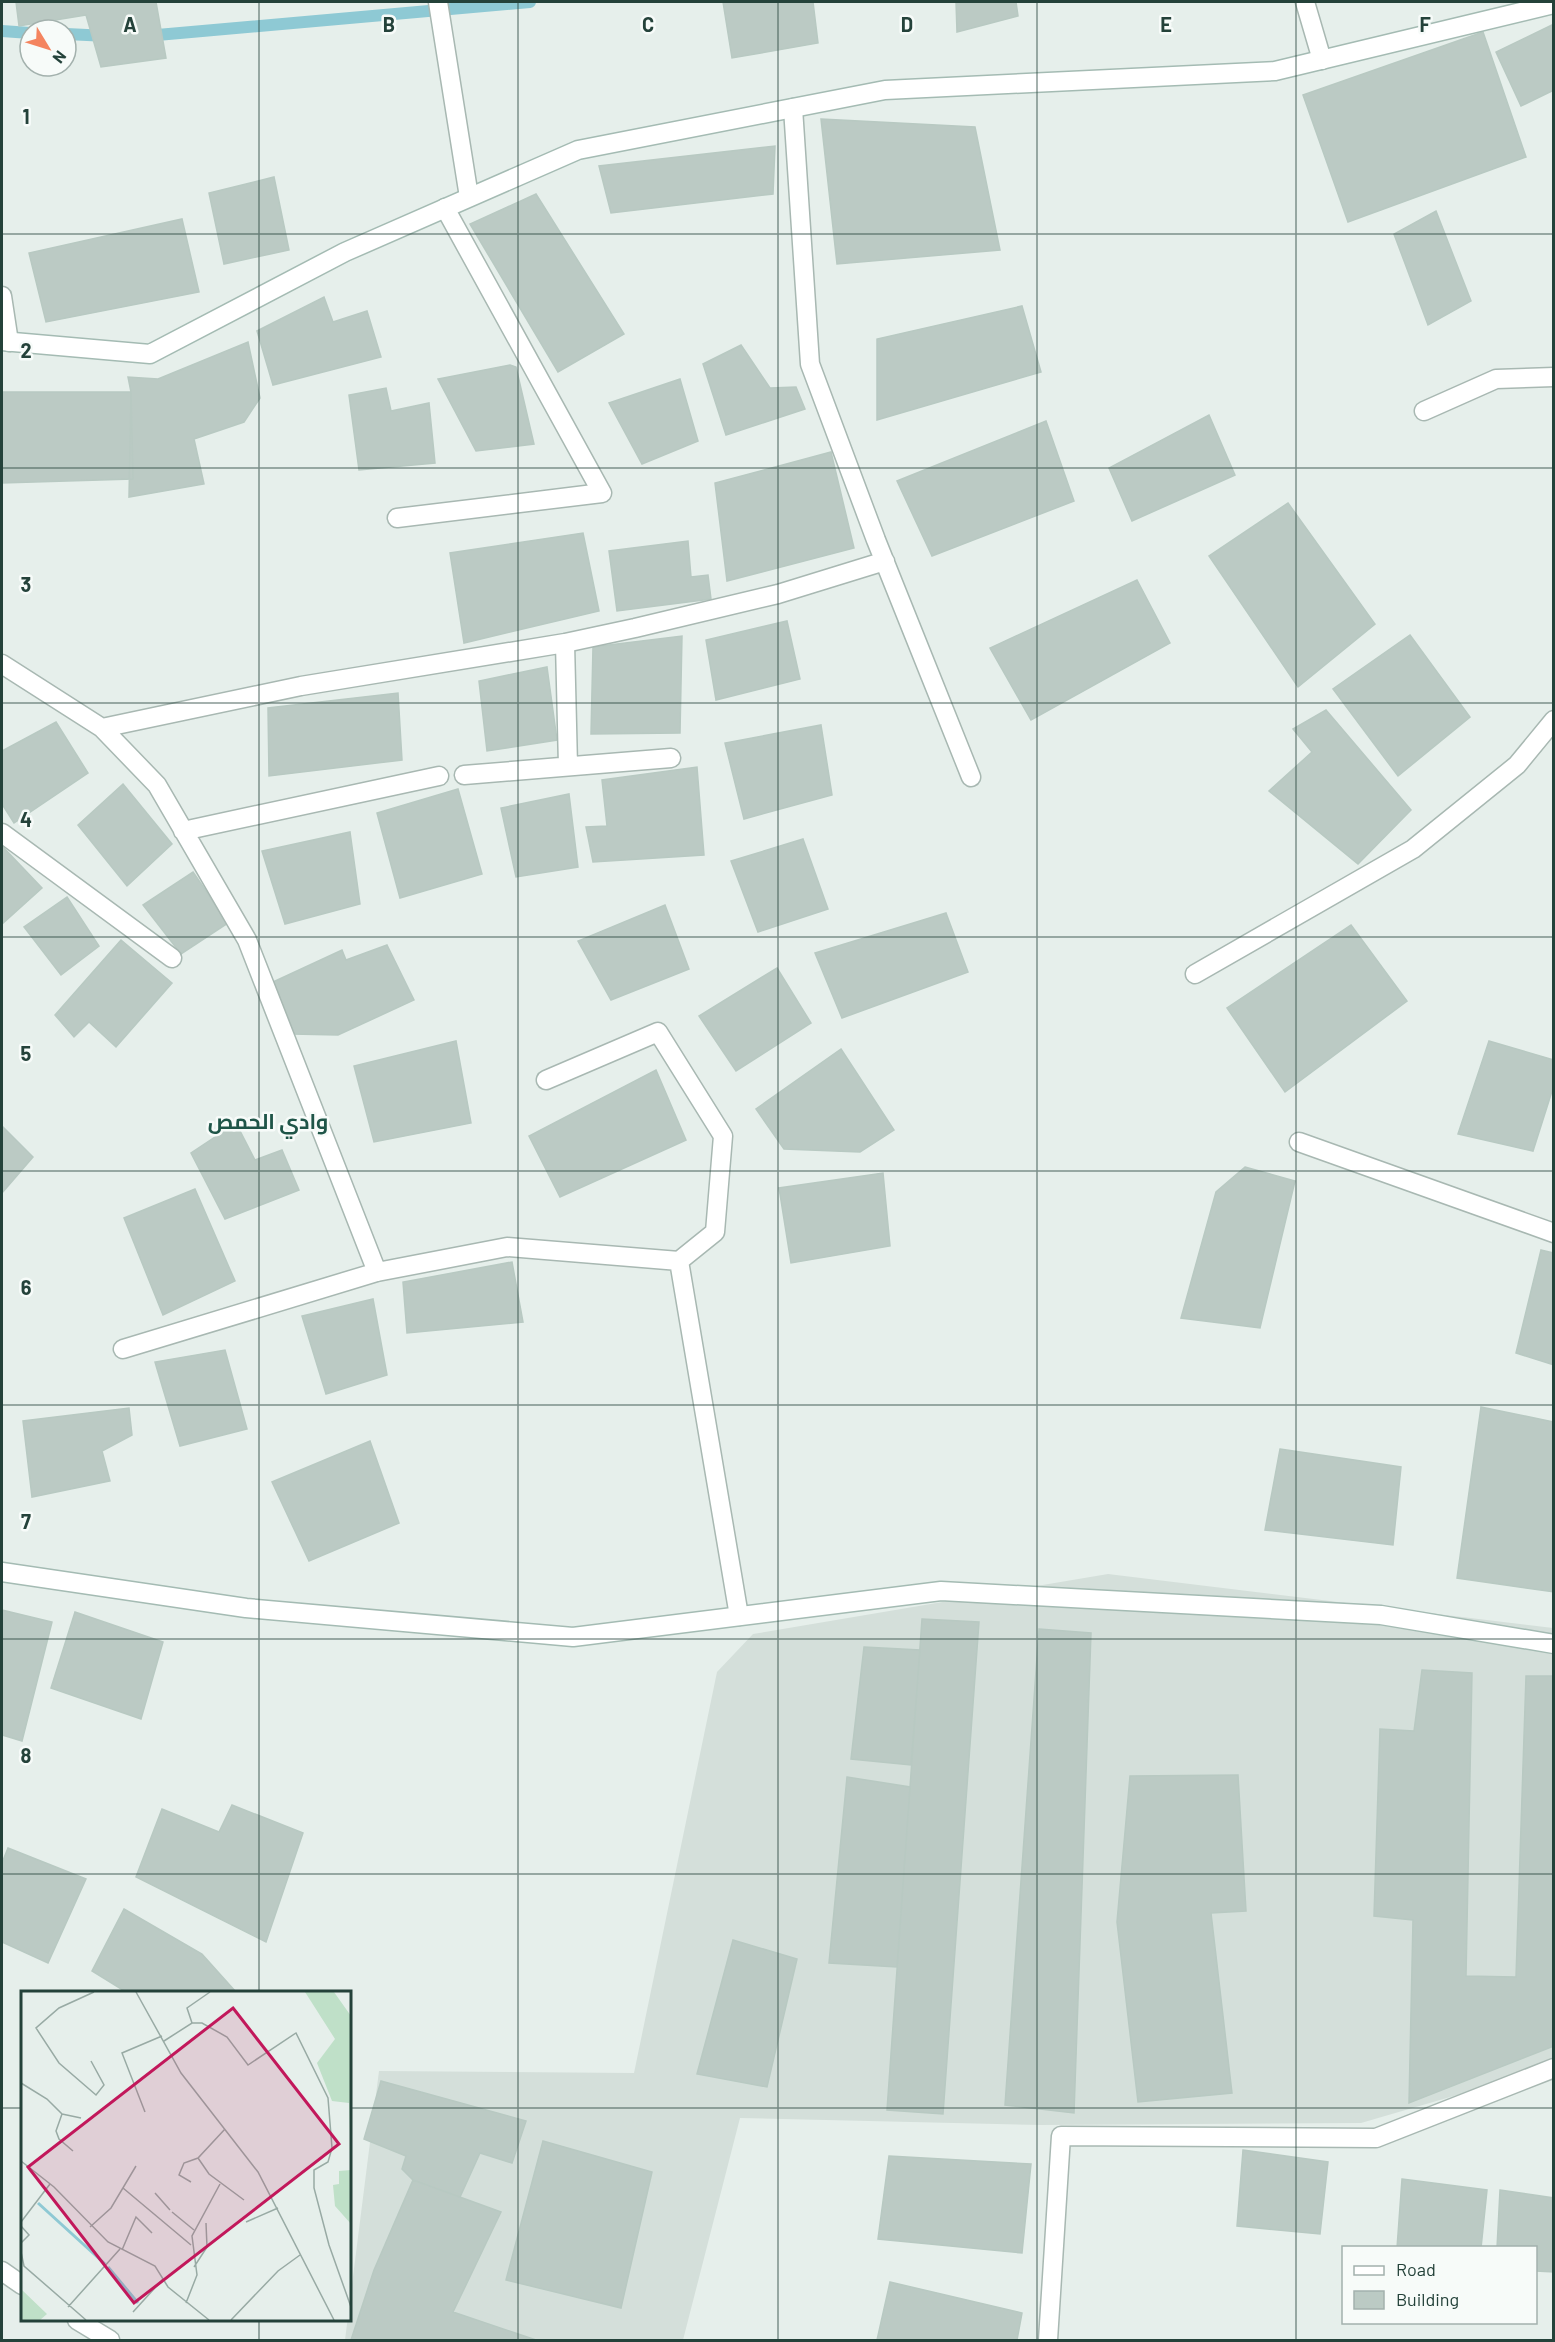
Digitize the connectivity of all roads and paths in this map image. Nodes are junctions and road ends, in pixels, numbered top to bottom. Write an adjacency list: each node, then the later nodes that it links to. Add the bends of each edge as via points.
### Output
1 (438, 2): 6 (street)
2 (1305, 2): 4 (street)
3 (1554, 4): 4 (street)
4 (1322, 60): 5 (street, via 1275,71 885,90)
5 (792, 108): 6 (street, via 578,150); 13 (street, via 810,364)
6 (469, 197): 7 (street)
7 (445, 208): 9 (street, via 345,252 150,354); 12 (street, via 602,494)
8 (2, 296): 9 (street)
9 (5, 341)
10 (1554, 377): 11 (street, via 1496,379)
11 (1424, 411)
12 (397, 518)
13 (885, 561): 14 (street, via 778,594); 22 (street)
14 (565, 643): 17 (street, via 301,686); 19 (street)
15 (2, 664): 17 (street)
16 (1554, 720): 26 (street, via 1517,765 1413,849)
17 (102, 728): 23 (street, via 157,785)
18 (671, 758): 19 (street)
19 (568, 766): 20 (street)
20 (464, 775)
21 (439, 776): 23 (street)
22 (971, 777)
23 (183, 831): 31 (street, via 247,940)
24 (2, 833): 25 (street)
25 (172, 958)
26 (1195, 974)
27 (546, 1080): 30 (street, via 658,1032 723,1136 715,1232)
28 (1299, 1142): 29 (street)
29 (1554, 1233)
30 (679, 1261): 31 (street, via 507,1247); 34 (street)
31 (377, 1272): 32 (street)
32 (123, 1349)
33 (2, 1572): 34 (street, via 246,1608 573,1637)
34 (739, 1616): 35 (street, via 941,1591 1381,1615)
35 (1554, 1644)
36 (1554, 2068): 41 (street, via 1376,2138 1061,2136)
37 (2, 2271): 38 (street)
38 (21, 2284)
39 (80, 2321): 40 (street)
40 (110, 2340)
41 (1048, 2340)

